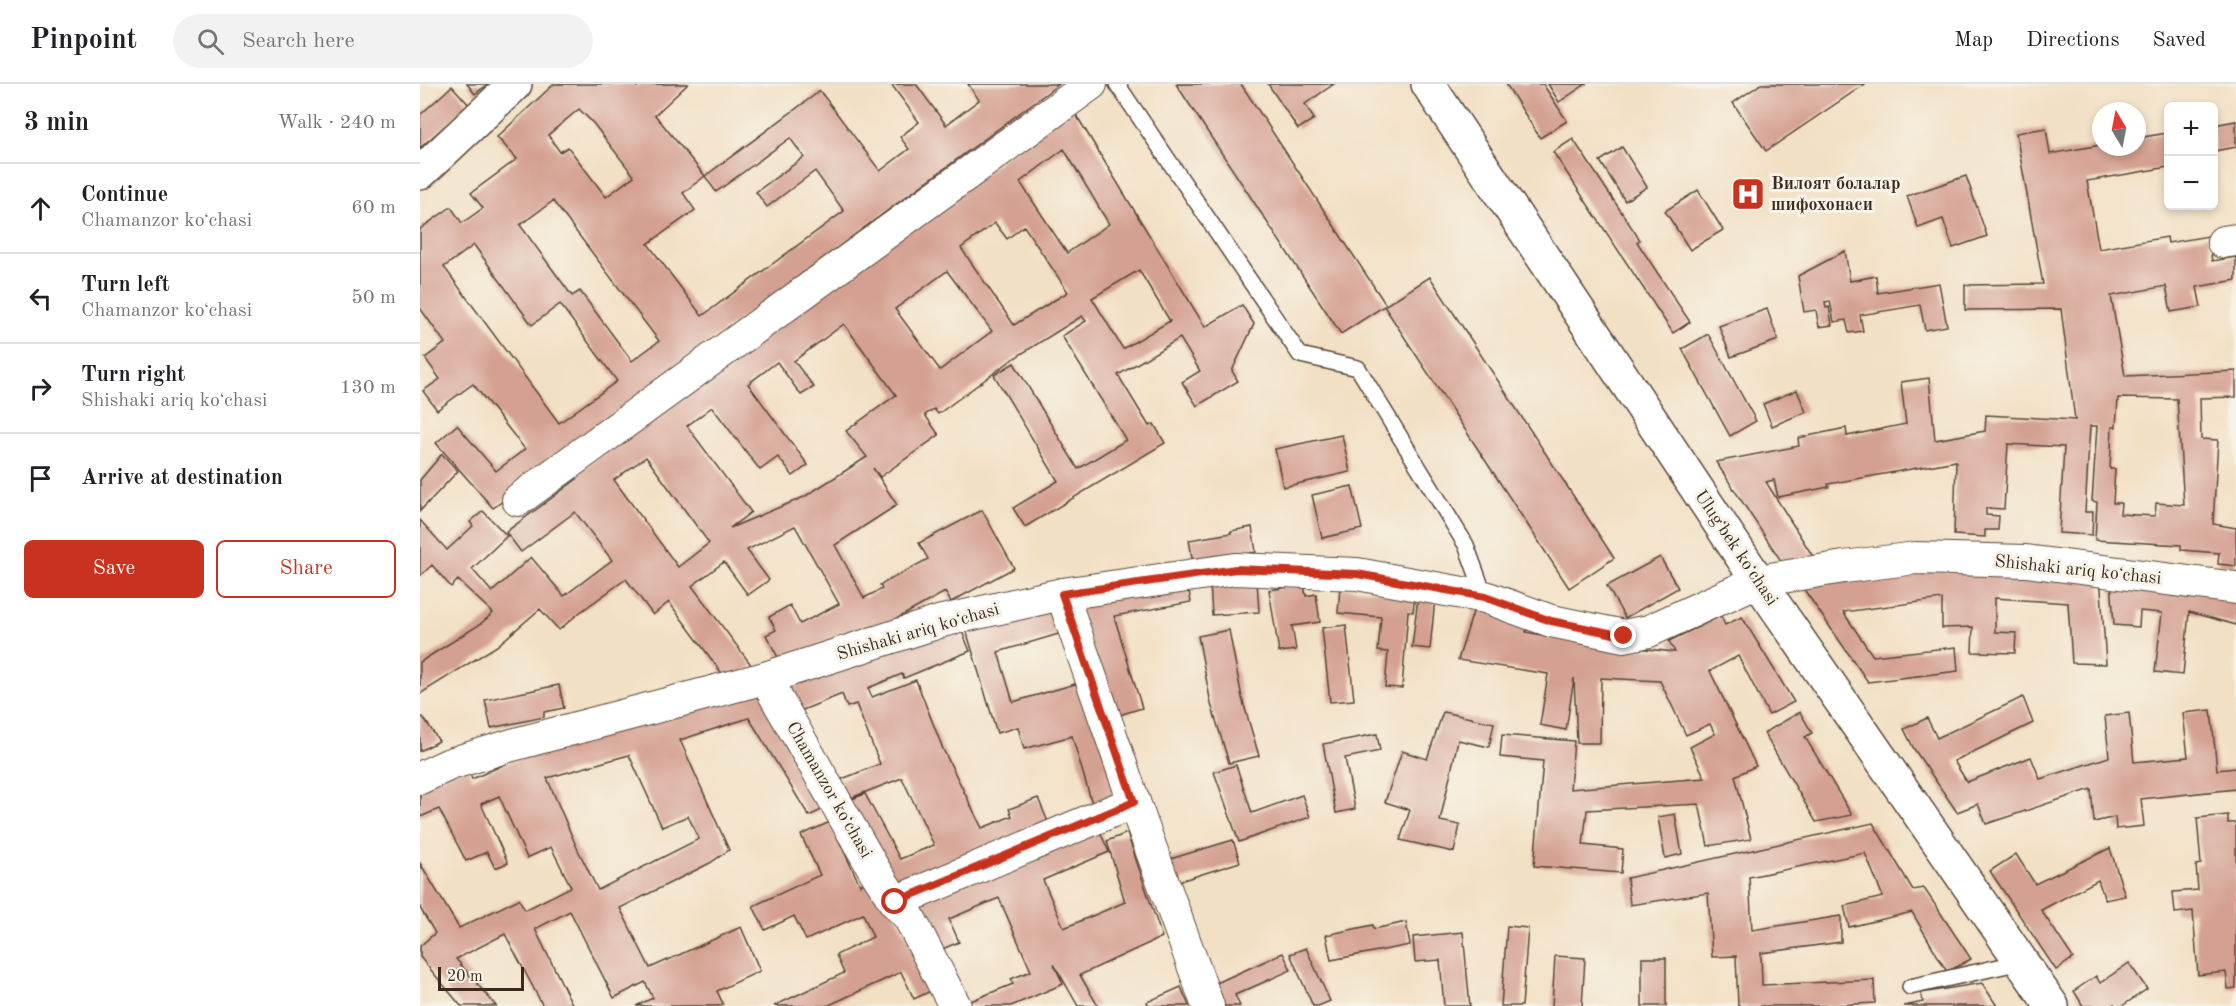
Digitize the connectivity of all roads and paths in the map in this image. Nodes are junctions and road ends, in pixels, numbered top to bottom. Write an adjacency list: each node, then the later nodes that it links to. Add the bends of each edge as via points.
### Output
1 (515, 84): 5 (street)
2 (1091, 84): 6 (street)
3 (1117, 84): 10 (lane, via 1300,355 1358,368 1466,544)
4 (1428, 84): 7 (street, Ulugʻbek koʻchasi)
5 (420, 173)
6 (518, 500)
7 (1758, 581): 8 (street, Shishaki ariq koʻchasi, via 1916,558 2026,561); 10 (street, Shishaki ariq koʻchasi, via 1649,631 1624,636 1551,621); 15 (street, Ulugʻbek koʻchasi)
8 (2236, 588)
9 (1062, 594): 10 (street, Shishaki ariq koʻchasi, via 1236,569 1357,574); 11 (street, Shishaki ariq koʻchasi, via 942,621); 13 (street)
10 (1485, 597)
11 (765, 678): 12 (street, Shishaki ariq koʻchasi, via 512,745 450,764); 14 (street, Chamanzor koʻchasi)
12 (420, 778)
13 (1134, 802): 14 (street); 18 (street)
14 (895, 902): 17 (street, Chamanzor koʻchasi, via 909,917)
15 (2021, 962): 16 (lane); 19 (street, Ulugʻbek koʻchasi)
16 (1910, 987)
17 (955, 1006)
18 (1208, 1006)
19 (2052, 1006)

